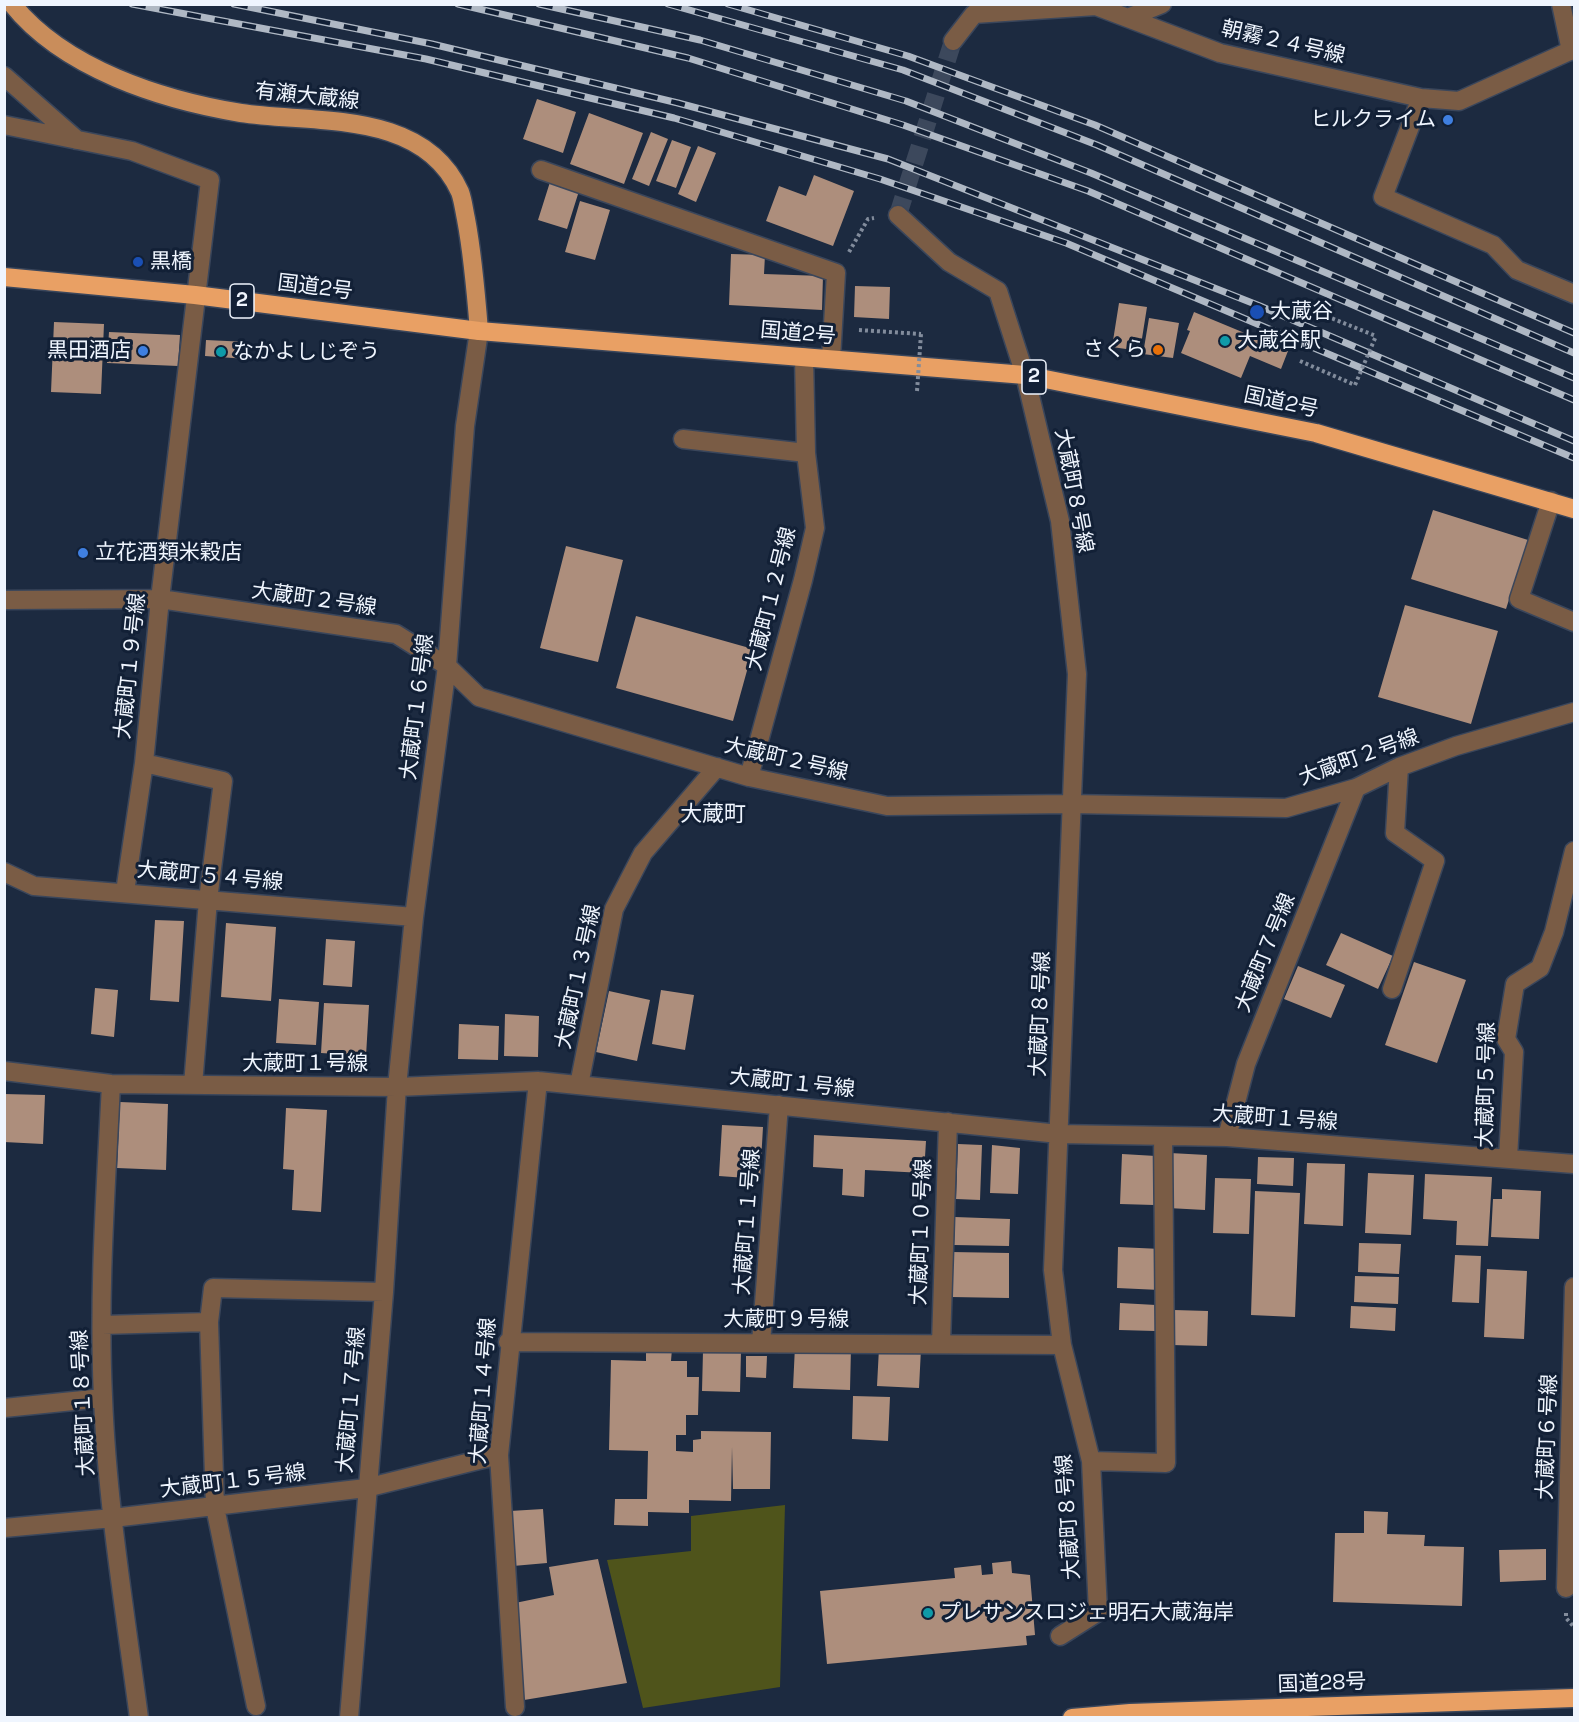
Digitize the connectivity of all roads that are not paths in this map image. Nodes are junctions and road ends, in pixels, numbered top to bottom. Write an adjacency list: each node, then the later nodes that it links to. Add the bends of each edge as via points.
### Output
1 (12, 4): 17 (main road, 有瀬大蔵線, via 26,21 69,55 153,93 241,112 372,126 413,140 441,164 460,192 473,254)
2 (1162, 4): 5 (street)
3 (1561, 4): 7 (street)
4 (973, 9): 5 (street, 朝霧２４号線, via 1096,6); 6 (street, 朝霧２４号線)
5 (1130, 17): 9 (street, 朝霧２４号線, via 1220,53)
6 (953, 41)
7 (1573, 50): 9 (street, 朝霧２４号線, via 1459,101)
8 (4, 76): 11 (street)
9 (1421, 98): 15 (street, via 1383,197 1493,245 1517,270)
10 (4, 125): 11 (street)
11 (78, 141): 16 (street, 大蔵町１９号線, via 132,151 210,180)
12 (541, 170): 19 (street, via 836,273)
13 (898, 215): 20 (street, 大蔵町８号線, via 949,262 998,291)
14 (4, 277): 16 (highway, 国道2号 / 2)
15 (1575, 294)
16 (195, 296): 17 (highway, 国道2号 / 2); 25 (street, 大蔵町１９号線)
17 (479, 331): 18 (highway, 国道2号 / 2); 28 (street, 大蔵町１６号線, via 465,426)
18 (804, 357): 19 (highway, 国道2号 / 2); 22 (street, 大蔵町１２号線)
19 (831, 359): 20 (highway, 国道2号 / 2)
20 (1024, 375): 23 (highway, 国道2号 / 2, via 1316,433); 35 (street, 大蔵町８号線, via 1060,521 1077,674)
21 (682, 439): 22 (street)
22 (806, 453): 33 (street, 大蔵町１２号線, via 815,528)
23 (1551, 501): 24 (highway, 国道2号 / 2); 27 (street, via 1519,599)
24 (1575, 509)
25 (160, 599): 26 (street, 大蔵町２号線); 28 (street, 大蔵町２号線, via 396,634); 30 (street, 大蔵町１９号線)
26 (4, 600)
27 (1575, 622)
28 (447, 666): 31 (street, 大蔵町２号線, via 479,697); 40 (street, 大蔵町１６号線)
29 (1575, 712): 32 (street, 大蔵町２号線, via 1456,746)
30 (144, 763): 38 (street); 39 (street, 大蔵町１９号線, via 224,781)
31 (717, 767): 33 (street, 大蔵町２号線); 46 (street, 大蔵町１３号線, via 643,853 614,909)
32 (1399, 767): 34 (street, 大蔵町２号線); 41 (street, via 1395,832 1435,861)
33 (749, 777): 35 (street, 大蔵町２号線, via 887,806)
34 (1356, 788): 35 (street, 大蔵町２号線, via 1286,808); 52 (street, 大蔵町７号線, via 1246,1064)
35 (1071, 804): 50 (street, 大蔵町８号線)
36 (1575, 851): 53 (street, 大蔵町５号線, via 1554,932 1540,968 1515,984 1506,1039 1514,1052)
37 (4, 872): 38 (street, 大蔵町５４号線, via 34,886)
38 (125, 892): 39 (street, 大蔵町５４号線)
39 (208, 900): 40 (street, 大蔵町５４号線); 45 (street, 大蔵町１９号線)
40 (414, 917): 47 (street, 大蔵町１６号線)
41 (1392, 989)
42 (4, 1071): 44 (street, 大蔵町１号線)
43 (538, 1081): 46 (street, 大蔵町１号線); 47 (street, 大蔵町１号線); 59 (street, 大蔵町１４号線)
44 (111, 1084): 45 (street, 大蔵町１号線); 58 (street, 大蔵町１８号線)
45 (193, 1085): 47 (street, 大蔵町１号線)
46 (579, 1085): 48 (street, 大蔵町１号線)
47 (397, 1087): 56 (street, 大蔵町１７号線)
48 (779, 1105): 49 (street, 大蔵町１号線); 60 (street, 大蔵町１１号線)
49 (948, 1122): 50 (street, 大蔵町１号線); 61 (street, 大蔵町１０号線)
50 (1059, 1134): 51 (street, 大蔵町１号線); 62 (street, 大蔵町８号線, via 1053,1270)
51 (1163, 1136): 52 (street, 大蔵町１号線); 66 (street, via 1166,1463)
52 (1227, 1137): 53 (street, 大蔵町１号線)
53 (1508, 1158): 54 (street, 大蔵町１号線)
54 (1575, 1164)
55 (1575, 1287): 71 (street, 大蔵町６号線)
56 (384, 1292): 57 (street, via 213,1288); 67 (street, 大蔵町１７号線)
57 (209, 1322): 58 (street); 68 (street)
58 (102, 1325): 63 (street, 大蔵町１８号線)
59 (508, 1342): 60 (street, 大蔵町９号線); 65 (street, 大蔵町１４号線)
60 (761, 1343): 61 (street, 大蔵町９号線)
61 (941, 1344): 62 (street, 大蔵町９号線)
62 (1062, 1345): 66 (street, 大蔵町８号線)
63 (103, 1398): 64 (street); 69 (street, 大蔵町１８号線)
64 (4, 1408)
65 (499, 1455): 67 (street, 大蔵町１５号線); 75 (street, 大蔵町１４号線)
66 (1091, 1461): 72 (street, 大蔵町８号線, via 1098,1612)
67 (366, 1488): 68 (street, 大蔵町１５号線); 77 (street, 大蔵町１７号線)
68 (215, 1507): 69 (street, 大蔵町１５号線); 74 (street)
69 (113, 1518): 70 (street, 大蔵町１５号線); 76 (street, 大蔵町１８号線)
70 (4, 1528)
71 (1566, 1588)
72 (1060, 1636)
73 (1575, 1698): 78 (highway, 国道28号)
74 (256, 1706)
75 (515, 1707)
76 (139, 1718)
77 (349, 1718)
78 (1071, 1718)

